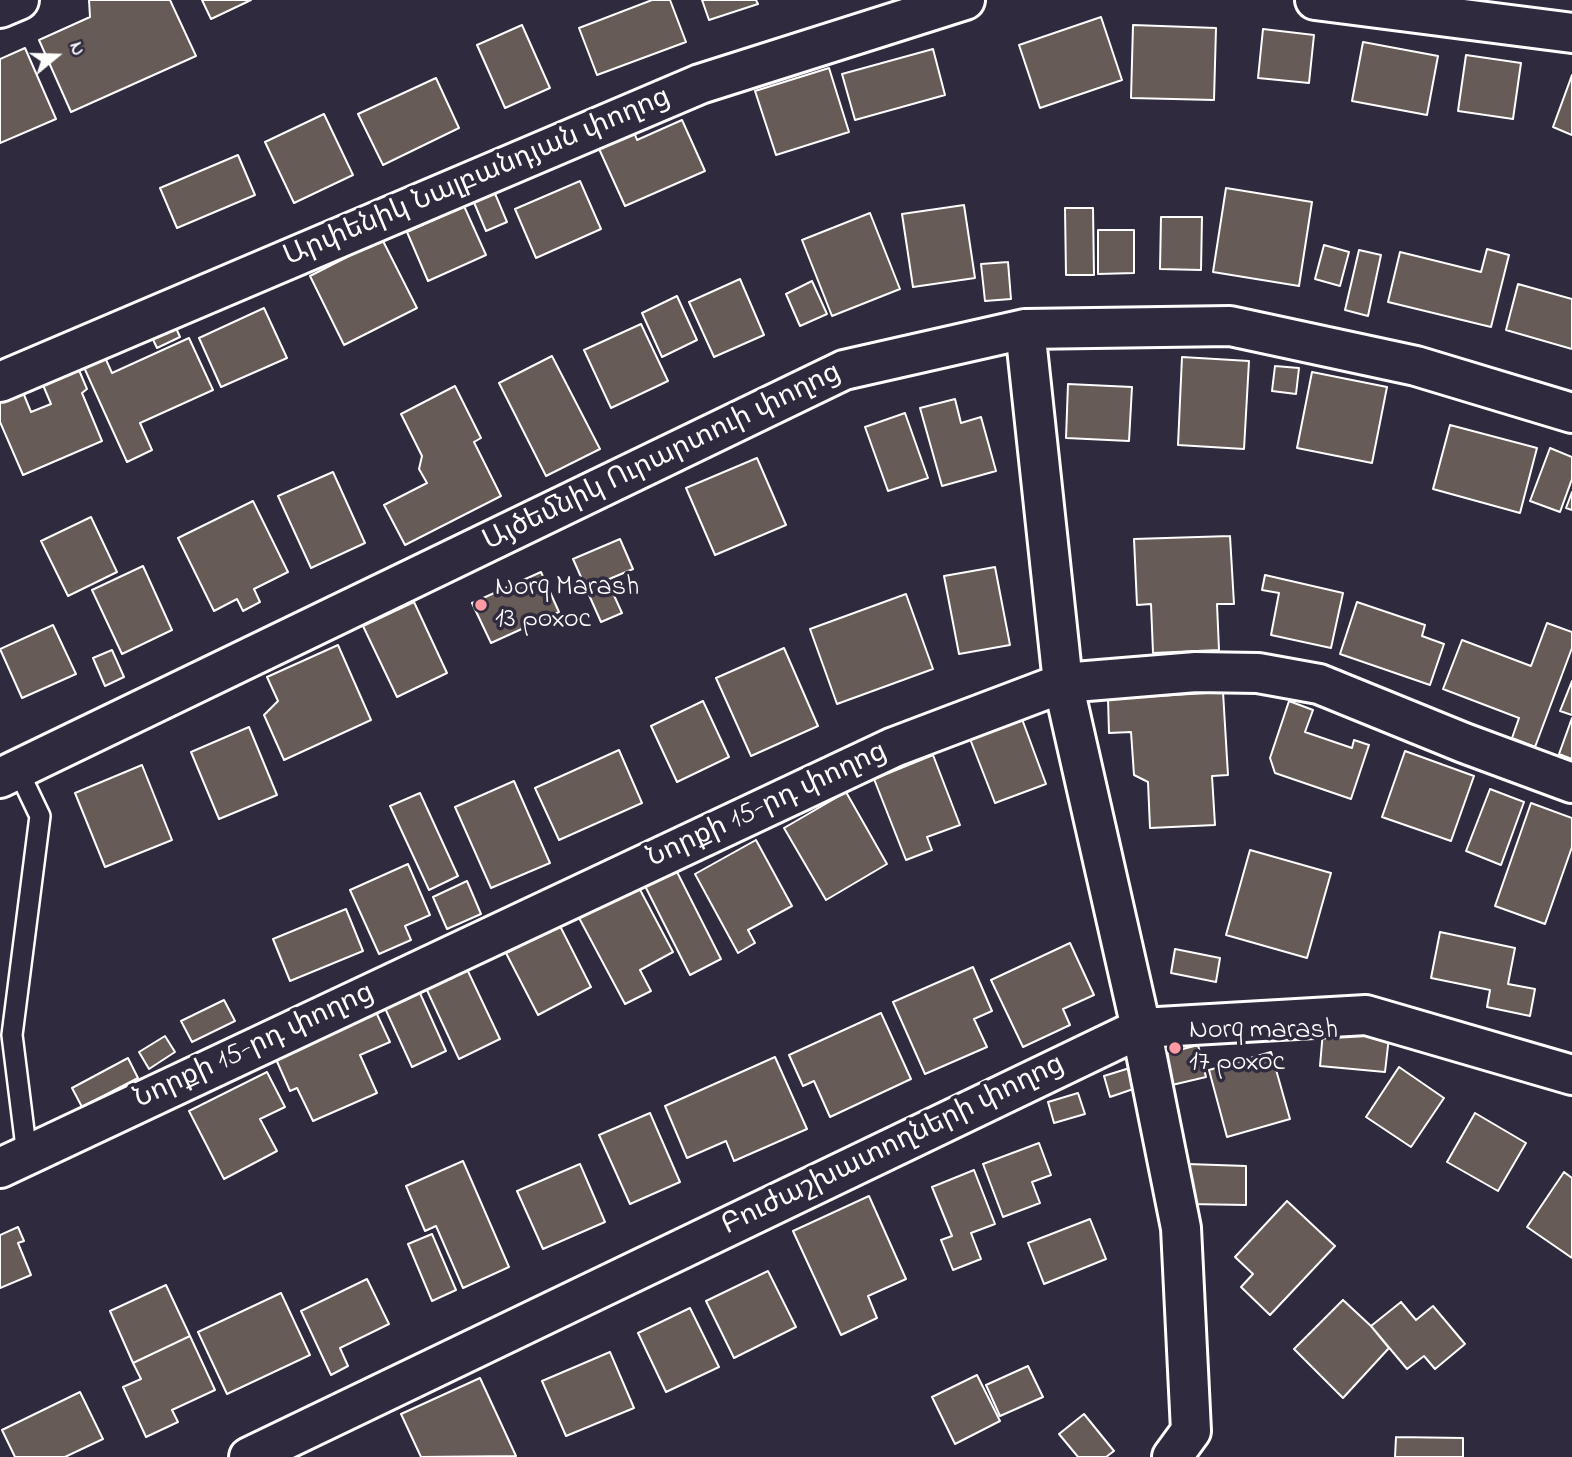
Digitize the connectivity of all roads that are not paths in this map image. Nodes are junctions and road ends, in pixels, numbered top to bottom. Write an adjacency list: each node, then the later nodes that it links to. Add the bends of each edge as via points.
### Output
1 (19, 0): 4 (street)
2 (965, 0): 7 (street, Արփենիկ Նալբանդյան փողոց, via 700,84)
3 (1315, 0): 5 (street)
4 (0, 8)
5 (1572, 33)
6 (1025, 328): 8 (street, Այծեմնիկ Ուրարտուի փողոց, via 1230,326 1416,366); 9 (street); 10 (street, Այծեմնիկ Ուրարտուի փողոց, via 844,370)
7 (0, 382)
8 (1572, 414)
9 (1063, 682): 11 (street, Նորքի 15-րդ փողոց, via 1196,672 1258,673 1319,684); 12 (street); 14 (street, Նորքի 15-րդ փողոց, via 894,747)
10 (9, 774): 14 (lane, via 40,816 12,1035)
11 (1572, 783)
12 (1141, 1028): 13 (street, Բուժաշխատողների փողոց, via 1366,1015); 15 (street, Բուժաշխատողների փողոց); 16 (street, via 1181,1228 1191,1431)
13 (1572, 1075)
14 (14, 1161)
15 (249, 1457)
16 (1172, 1457)

